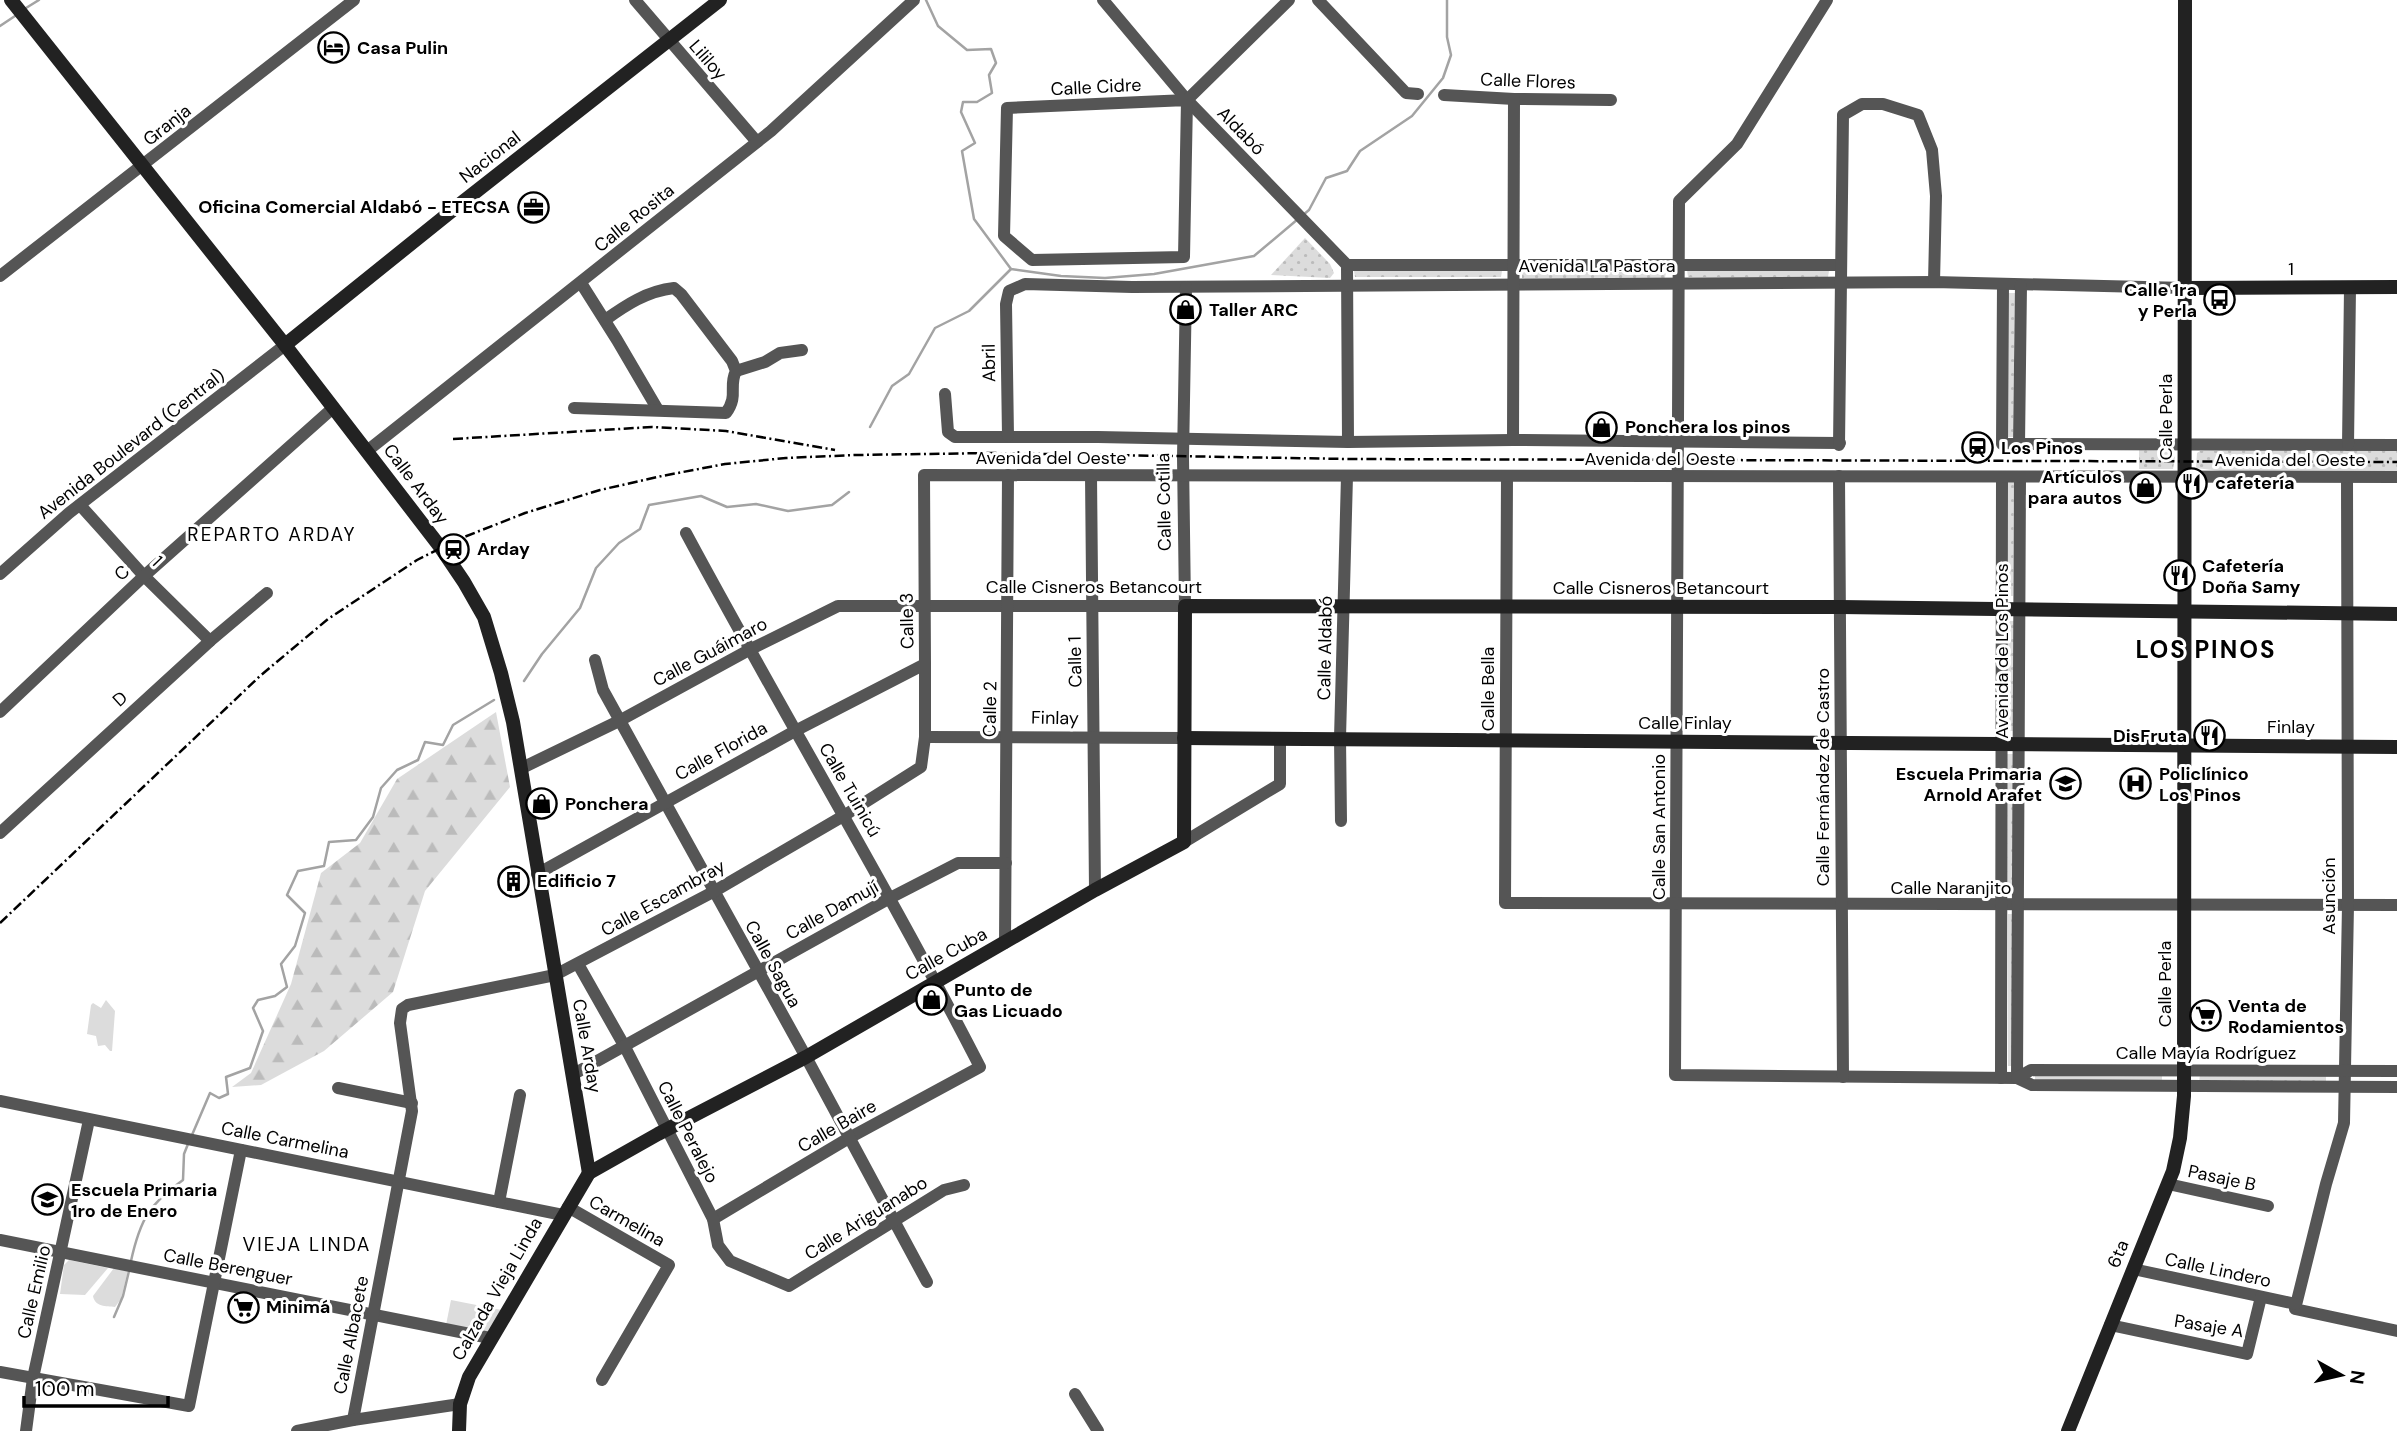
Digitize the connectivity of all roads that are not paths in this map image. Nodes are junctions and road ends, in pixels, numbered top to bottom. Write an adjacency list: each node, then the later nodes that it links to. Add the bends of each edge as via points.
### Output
1 (354, 0): 18 (street, Granja)
2 (635, 0): 11 (street, Lililoy)
3 (720, 0): 11 (street, Nacional)
4 (914, 0): 17 (street, Calle Rosita)
5 (1104, 0): 15 (street, Aldabó)
6 (1289, 0): 15 (street)
7 (1318, 0): 12 (street, via 1406,93)
8 (1827, 0): 21 (street, Calle San Antonio, via 1737,144 1679,201)
9 (2185, 0): 34 (street, Calle Perla)
10 (18, 8): 18 (street, Calle Arday)
11 (669, 42): 17 (street, Lililoy); 38 (street, Nacional)
12 (1418, 94)
13 (1444, 95): 14 (street, Calle Flores)
14 (1514, 99): 16 (street, Calle Flores); 20 (street)
15 (1187, 100): 15 (street, Calle Cidre, via 1007,108 1004,236 1032,260 1184,257); 19 (street, Aldabó)
16 (1611, 100)
17 (757, 142): 25 (street, Calle Rosita)
18 (144, 166): 23 (street, Granja); 38 (street, Calle Arday)
19 (1348, 265): 20 (street, Avenida La Pastora); 30 (street)
20 (1514, 265): 21 (street, Avenida La Pastora); 27 (street)
21 (1679, 265): 22 (street, Avenida La Pastora); 28 (street, Calle San Antonio)
22 (1840, 265): 24 (street, via 1843,115 1862,104 1883,104 1918,115 1932,150); 26 (street)
23 (0, 276)
24 (1934, 282): 26 (street, Avenida La Pastora); 29 (street, Avenida La Pastora)
25 (581, 283): 37 (street); 54 (street, Calle Rosita)
26 (1840, 283): 28 (street, Avenida La Pastora); 48 (street, Avenida del Oeste, via 1840,444)
27 (1514, 284): 28 (street, Avenida La Pastora); 30 (street, Avenida La Pastora); 47 (street)
28 (1679, 284): 48 (street, Calle San Antonio)
29 (2003, 284): 31 (street, Avenida La Pastora); 50 (street, Avenida del Oeste, via 2002,444)
30 (1347, 285): 32 (street, Avenida La Pastora); 49 (street)
31 (2021, 285): 34 (street, Avenida La Pastora); 50 (street)
32 (1186, 287): 36 (street, Avenida La Pastora, via 1024,284); 46 (street, Calle Cotilla)
33 (2397, 287): 35 (street, 1)
34 (2186, 288): 35 (street, 1); 51 (street, Calle Perla)
35 (2350, 288): 52 (street)
36 (1009, 291): 45 (street, Abril)
37 (605, 320): 40 (street, via 633,300 674,288); 44 (street)
38 (285, 345): 42 (street, Calle Arday); 68 (street, Avenida Boulevard (Central))
39 (802, 350): 40 (street, via 780,353)
40 (736, 371): 44 (street, via 734,399 726,413)
41 (945, 394): 45 (street, Avenida del Oeste, via 947,432 955,437)
42 (333, 408): 54 (street, Calle Arday); 71 (street, C)
43 (574, 408): 44 (street)
44 (658, 410)
45 (1008, 436): 46 (street, Avenida del Oeste)
46 (1183, 440): 49 (street, Avenida del Oeste); 58 (street, Calle Cotilla)
47 (1513, 440): 48 (street, Avenida del Oeste); 49 (street, Avenida del Oeste)
48 (1678, 441): 61 (street, Calle San Antonio)
49 (1348, 442)
50 (2019, 444): 51 (street, Avenida del Oeste)
51 (2186, 444): 52 (street, Avenida del Oeste); 65 (street, Calle Perla)
52 (2348, 445): 53 (street, Avenida del Oeste)
53 (2397, 445)
54 (367, 451): 108 (street, Calle Arday, via 464,582 484,617)
55 (924, 475): 56 (street, Avenida del Oeste); 73 (street, Calle 3)
56 (1008, 475): 57 (street, Avenida del Oeste); 74 (street, Calle 2)
57 (1091, 475): 58 (street, Avenida del Oeste); 77 (street, Calle 1)
58 (1184, 475): 59 (street, Avenida del Oeste); 75 (street, Calle Cotilla)
59 (1347, 476): 60 (street, Avenida del Oeste); 79 (street, Calle Aldabó)
60 (1507, 476): 61 (street, Avenida del Oeste); 76 (street, Calle Bella)
61 (1678, 476): 62 (street, Avenida del Oeste); 80 (street, Calle San Antonio)
62 (1839, 476): 63 (street, Avenida del Oeste); 78 (street, Calle Fernández de Castro)
63 (2002, 477): 64 (street, Avenida del Oeste); 81 (street, Avenida de Los Pinos)
64 (2020, 477): 65 (street, Avenida del Oeste); 82 (street, Avenida de Los Pinos)
65 (2186, 477): 66 (street, Avenida del Oeste); 83 (street, Calle Perla)
66 (2347, 477): 67 (street, Avenida del Oeste); 84 (street, Asunción)
67 (2397, 477)
68 (80, 505): 70 (street, Avenida Boulevard (Central)); 71 (street, 1)
69 (686, 533): 87 (street, Calle Tuinicú)
70 (0, 574)
71 (144, 576): 86 (street, 1); 90 (street, C)
72 (267, 593): 86 (street, D)
73 (925, 606): 74 (street, Calle Cisneros Betancourt); 87 (street, Calle Guáimaro, via 838,606); 89 (street, Calle 3)
74 (1009, 606): 77 (street, Calle Cisneros Betancourt); 94 (street, Calle 2)
75 (1185, 606): 77 (street, Calle Cisneros Betancourt); 79 (street, Calle Cisneros Betancourt); 96 (street, Calle Cotilla)
76 (1507, 606): 79 (street, Calle Cisneros Betancourt); 80 (street, Calle Cisneros Betancourt); 99 (street, Calle Bella)
77 (1092, 607): 95 (street, Calle 1)
78 (1840, 607): 80 (street, Calle Cisneros Betancourt); 81 (street, Calle Cisneros Betancourt); 101 (street, Calle Fernández de Castro)
79 (1343, 608): 97 (street, Calle Aldabó)
80 (1677, 608): 100 (street, Calle San Antonio)
81 (2002, 609): 82 (street, Calle Cisneros Betancourt); 102 (street, Avenida de Los Pinos)
82 (2020, 610): 83 (street, Calle Cisneros Betancourt); 103 (street, Avenida de Los Pinos)
83 (2185, 613): 84 (street, Calle Cisneros Betancourt); 104 (street, Calle Perla)
84 (2346, 613): 85 (street, Calle Cisneros Betancourt); 105 (street, Asunción)
85 (2397, 614)
86 (211, 641): 112 (street, D)
87 (749, 650): 91 (street, Calle Guáimaro); 92 (street, Calle Tuinicú)
88 (595, 660): 91 (street, Calle Sagua, via 603,690)
89 (925, 664): 92 (street, Calle Florida); 93 (street, Calle 3)
90 (0, 712)
91 (619, 721): 108 (street, Calle Guáimaro); 109 (street, Calle Sagua)
92 (795, 731): 109 (street, Calle Florida); 110 (street, Calle Tuinicú)
93 (925, 737): 94 (street, Finlay); 107 (street, Calle 3)
94 (1007, 737): 95 (street, Finlay); 114 (street, Calle 2)
95 (1093, 738): 96 (street, Finlay); 116 (street, Calle 1)
96 (1184, 738): 98 (street, Calle Finlay); 113 (street, Calle Cotilla)
97 (1340, 738): 98 (street, Calle Finlay); 99 (street, Calle Finlay); 111 (street, Calle Aldabó)
98 (1280, 739): 113 (street, Calle Cuba, via 1280,784)
99 (1506, 741): 100 (street, Calle Finlay); 119 (street, Calle Bella)
100 (1676, 742): 101 (street, Calle Finlay); 120 (street, Calle San Antonio)
101 (1841, 743): 102 (street, Calle Finlay); 121 (street, Calle Fernández de Castro)
102 (2001, 745): 103 (street, Calle Finlay); 122 (street, Avenida de Los Pinos)
103 (2019, 745): 104 (street, Calle Finlay); 123 (street, Avenida de Los Pinos)
104 (2185, 746): 105 (street, Finlay); 124 (street, Calle Perla)
105 (2347, 747): 106 (street, Finlay); 125 (street, Asunción)
106 (2397, 747)
107 (921, 767): 110 (street, Calle Escambray)
108 (522, 768): 115 (street, Calle Arday)
109 (664, 803): 115 (street, Calle Florida); 117 (street, Calle Sagua)
110 (845, 815): 117 (street, Calle Escambray); 118 (street, Calle Tuinicú)
111 (1341, 821)
112 (0, 833)
113 (1184, 842): 116 (street, Calle Cuba)
114 (1006, 863): 118 (street, Calle Damují, via 958,863); 127 (street, Calle 2)
115 (537, 874): 130 (street, Calle Arday)
116 (1095, 890): 127 (street, Calle Cuba)
117 (713, 892): 128 (street, Calle Escambray); 129 (street, Calle Sagua)
118 (890, 898): 129 (street, Calle Damují); 131 (street, Calle Tuinicú)
119 (1505, 902): 120 (street, Calle Naranjito)
120 (1676, 904): 121 (street, Calle Naranjito); 139 (street, Calle San Antonio)
121 (1842, 905): 122 (street, Calle Naranjito); 140 (street, Calle Fernández de Castro)
122 (2001, 905): 123 (street, Calle Naranjito); 141 (street, Avenida de Los Pinos)
123 (2018, 905): 124 (street, Calle Naranjito); 142 (street, Avenida de Los Pinos)
124 (2183, 905): 125 (street, Calle Naranjito); 143 (street, Calle Perla)
125 (2348, 905): 126 (street, Calle Naranjito); 136 (street, Asunción)
126 (2397, 905)
127 (1005, 943): 131 (street, Calle Cuba)
128 (578, 964): 130 (street, Calle Escambray); 133 (street, Calle Peralejo)
129 (757, 971): 133 (street, Calle Damují); 134 (street, Calle Sagua)
130 (555, 975): 132 (street, Calle Escambray); 138 (street, Calle Arday)
131 (936, 981): 134 (street, Calle Cuba); 135 (street, Calle Tuinicú)
132 (402, 1009): 149 (street, Calle Albacete)
133 (625, 1047): 138 (street, Calle Damují); 151 (street, Calle Peralejo)
134 (806, 1057): 151 (street, Calle Cuba); 152 (street, Calle Sagua)
135 (980, 1067): 152 (street, Calle Baire)
136 (2345, 1071): 137 (street, Calle Mayía Rodríguez); 143 (street, Calle Mayía Rodríguez); 144 (street, Asunción)
137 (2397, 1071)
138 (572, 1075): 154 (street, Calle Arday)
139 (1675, 1075): 140 (street, Calle Mayía Rodríguez)
140 (1843, 1077): 141 (street, Calle Mayía Rodríguez)
141 (2001, 1078): 142 (street, Calle Mayía Rodríguez)
142 (2017, 1078): 143 (street, Calle Mayía Rodríguez, via 2032,1085)
143 (2184, 1078): 144 (street, Calle Mayía Rodríguez); 156 (street, 6ta, via 2180,1138)
144 (2344, 1087): 145 (street, Calle Mayía Rodríguez); 170 (street, Asunción, via 2344,1123)
145 (2397, 1087)
146 (338, 1088): 149 (street)
147 (520, 1094): 158 (street)
148 (0, 1101): 150 (street, Calle Carmelina)
149 (412, 1103): 155 (street, Calle Albacete)
150 (89, 1120): 153 (street, Calle Carmelina); 164 (street, Calle Emilio)
151 (667, 1129): 154 (street, Calle Cuba); 161 (street, Calle Peralejo)
152 (849, 1138): 161 (street, Calle Baire); 162 (street, Calle Sagua)
153 (241, 1150): 155 (street, Calle Carmelina); 166 (street)
154 (589, 1173): 160 (street, Calzada Vieja Linda)
155 (400, 1181): 158 (street, Calle Carmelina); 171 (street, Calle Albacete)
156 (2168, 1184): 159 (street, Pasaje B); 165 (street, 6ta)
157 (964, 1185): 162 (street, Calle Ariguanabo, via 944,1190)
158 (499, 1202): 160 (street, Calle Carmelina)
159 (2268, 1206)
160 (565, 1211): 174 (street, Calzada Vieja Linda); 177 (street, Carmelina, via 669,1265)
161 (713, 1219): 168 (street, Calle Peralejo, via 718,1245 730,1261)
162 (894, 1219): 167 (street, Calle Sagua); 168 (street, Calle Ariguanabo)
163 (0, 1240): 164 (street, Calle Berenguer)
164 (62, 1251): 166 (street, Calle Berenguer); 176 (street, Calle Emilio)
165 (2133, 1269): 169 (street, Calle Lindero); 172 (street, 6ta)
166 (215, 1282): 171 (street, Calle Berenguer); 176 (street, via 189,1406)
167 (927, 1282)
168 (789, 1286)
169 (2260, 1297): 170 (street, Calle Lindero); 172 (street, Pasaje A, via 2247,1354)
170 (2296, 1307): 173 (street, Calle Lindero)
171 (373, 1313): 174 (street, Calle Berenguer); 180 (street, Calle Albacete)
172 (2110, 1325): 185 (street, 6ta)
173 (2397, 1331)
174 (490, 1338): 179 (street, Calzada Vieja Linda)
175 (0, 1372): 176 (street)
176 (33, 1378): 181 (street, Calle Emilio)
177 (602, 1380)
178 (1075, 1394): 184 (street)
179 (460, 1404): 180 (street); 183 (street, Calzada Vieja Linda)
180 (353, 1420): 182 (street)
181 (26, 1431)
182 (296, 1431)
183 (459, 1431)
184 (1098, 1431)
185 (2068, 1431)

